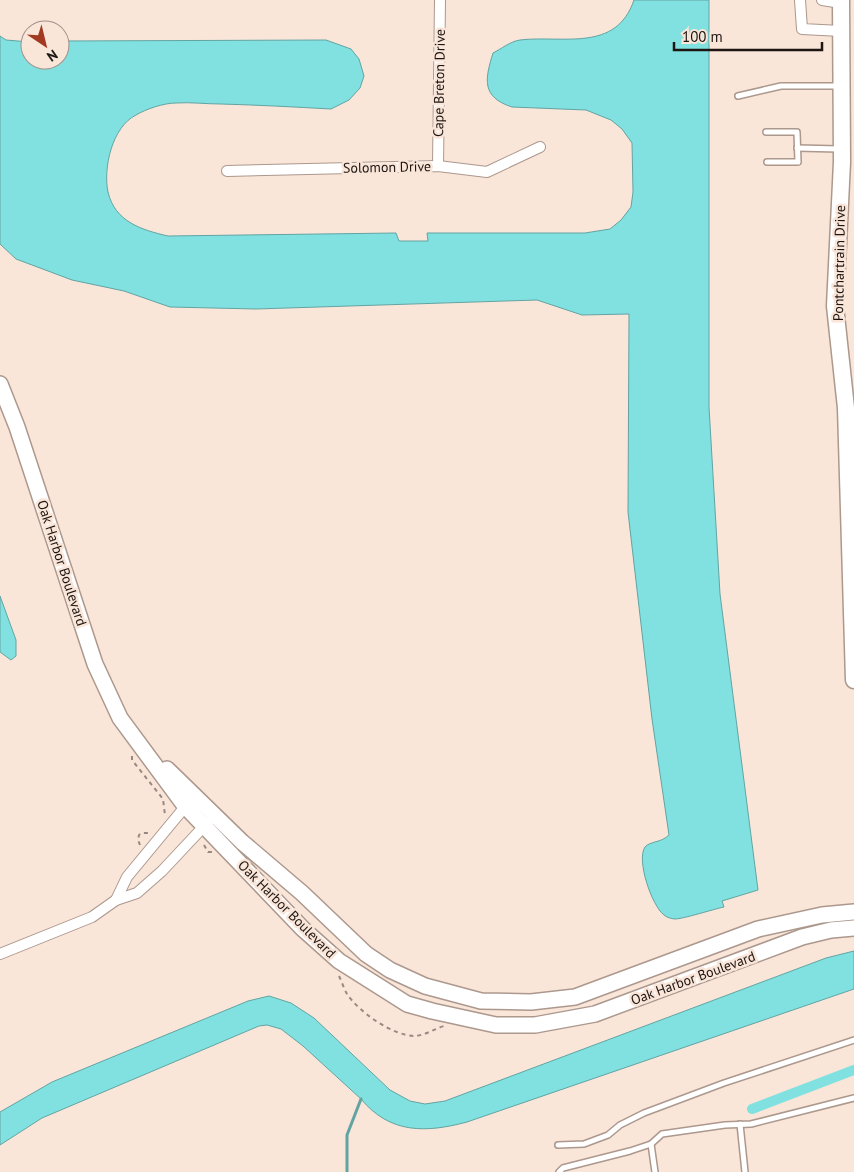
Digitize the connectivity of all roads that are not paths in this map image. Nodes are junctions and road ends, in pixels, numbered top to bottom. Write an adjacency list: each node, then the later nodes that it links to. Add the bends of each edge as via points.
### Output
1 (440, 0): 13 (street, Cape Breton Drive)
2 (800, 0): 5 (street, via 802,29)
3 (822, 0): 4 (street)
4 (841, 2): 5 (main road, Pontchartrain Drive)
5 (842, 31): 6 (main road, Pontchartrain Drive)
6 (842, 86): 7 (lane, via 781,86); 11 (main road, Pontchartrain Drive)
7 (738, 96)
8 (766, 132): 10 (lane, via 797,132)
9 (540, 146): 13 (street, Solomon Drive, via 487,172)
10 (797, 148): 11 (lane); 12 (lane, via 798,162)
11 (842, 149): 16 (main road, Pontchartrain Drive, via 835,306 846,408)
12 (767, 162)
13 (438, 166): 14 (street, Solomon Drive)
14 (228, 171)
15 (0, 384): 18 (street, Oak Harbor Boulevard, via 95,664 120,718)
16 (853, 619): 17 (main road, Pontchartrain Drive)
17 (854, 680)
18 (190, 801): 19 (street, Oak Harbor Boulevard); 20 (street, via 127,877)
19 (210, 820): 20 (street, via 137,893); 22 (street, Oak Harbor Boulevard, via 242,842 302,893 366,954 390,970 425,986 481,1001 531,1002 575,997 758,929); 24 (street, Oak Harbor Boulevard, via 304,930 339,961 407,1004 496,1025 535,1025 595,1014)
20 (116, 900): 25 (street, via 92,917)
21 (850, 911): 22 (street, Oak Harbor Boulevard)
22 (798, 920): 24 (street)
23 (854, 928): 24 (street, Oak Harbor Boulevard)
24 (802, 937)
25 (0, 954)
26 (854, 1040): 30 (lane, via 644,1113 608,1135 584,1144)
27 (854, 1098): 28 (lane)
28 (740, 1124): 29 (lane, via 662,1134); 35 (lane)
29 (651, 1144): 31 (lane); 34 (lane)
30 (558, 1145)
31 (574, 1165): 32 (lane); 33 (lane)
32 (559, 1172)
33 (575, 1172)
34 (655, 1172)
35 (745, 1172)

